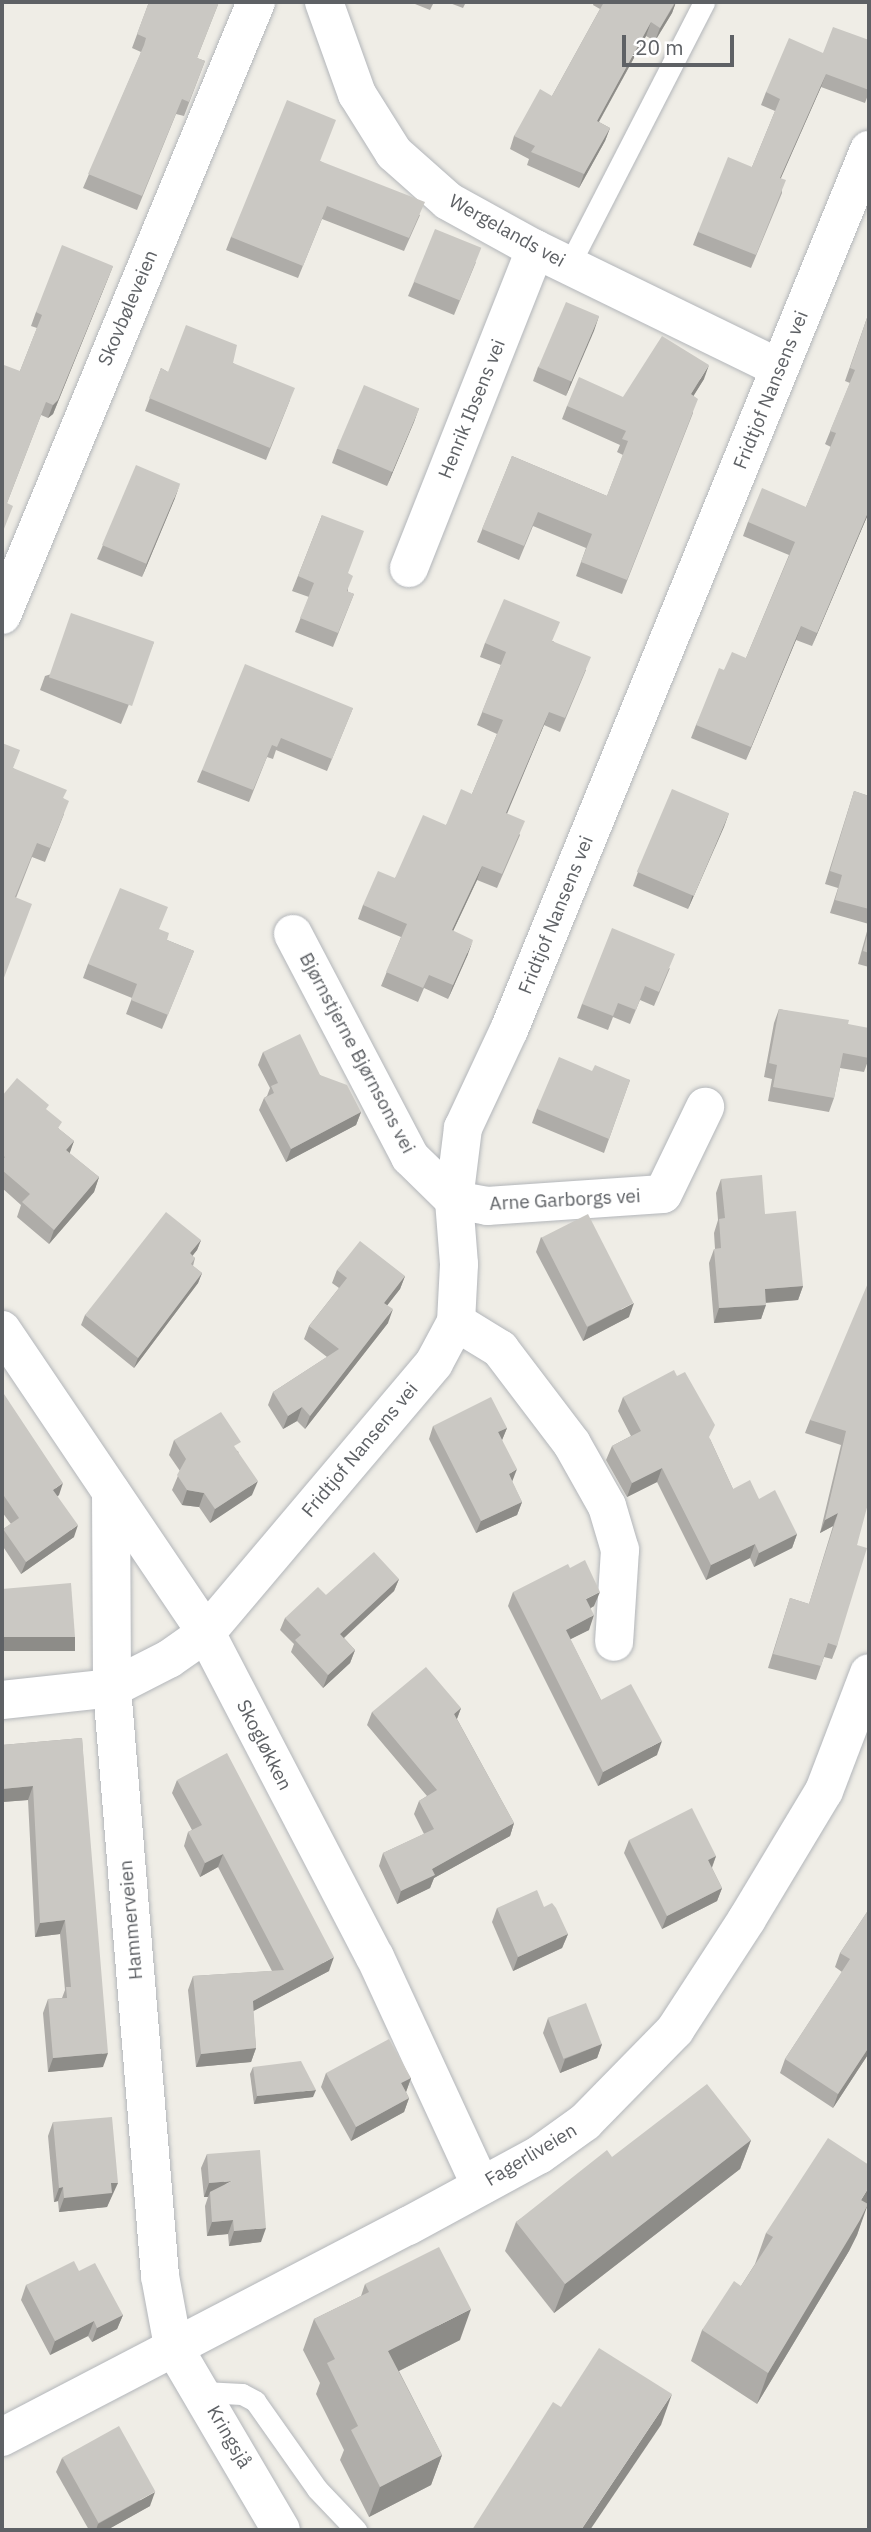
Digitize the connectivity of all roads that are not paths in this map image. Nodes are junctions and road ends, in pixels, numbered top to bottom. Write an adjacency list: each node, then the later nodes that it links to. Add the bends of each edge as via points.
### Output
1 (256, 2): 9 (street, Skovbøleveien)
2 (324, 2): 5 (street, Wergelands vei, via 358,94 394,153 448,201)
3 (704, 2): 6 (lane)
4 (869, 150): 7 (street, Fridtjof Nansens vei)
5 (535, 249): 6 (street, Wergelands vei); 8 (street, Henrik Ibsens vei)
6 (569, 265): 7 (street, Wergelands vei)
7 (779, 368): 12 (street, Fridtjof Nansens vei, via 509,1030 463,1128)
8 (409, 568)
9 (2, 615)
10 (293, 933): 12 (street, Bjørnstjerne Bjørnsons vei, via 410,1157)
11 (705, 1107): 12 (street, Arne Garborgs vei, via 663,1194 487,1206)
12 (454, 1200): 13 (street, Fridtjof Nansens vei, via 459,1264)
13 (456, 1322): 16 (street, Fridtjof Nansens vei, via 434,1363); 17 (street, via 500,1349 572,1444 607,1506 620,1550)
14 (2, 1330): 15 (street, Skogløkken)
15 (111, 1492): 16 (street, Skogløkken); 19 (street, Hammerveien)
16 (206, 1633): 19 (street, Fridtjof Nansens vei, via 169,1659); 21 (street, Skogløkken, via 375,1957)
17 (614, 1642)
18 (869, 1674): 21 (street, Fagerliveien, via 824,1791 675,2030 585,2122 539,2155)
19 (112, 1688): 20 (street); 22 (street, Hammerveien, via 160,2276)
20 (2, 1700)
21 (481, 2186): 22 (street, Fagerliveien)
22 (173, 2346): 23 (street, Kringsjå); 24 (street, Fagerliveien)
23 (203, 2392): 25 (street, Kringsjå); 26 (lane, via 242,2394 255,2401 333,2509)
24 (2, 2437)
25 (281, 2530)
26 (356, 2530)

